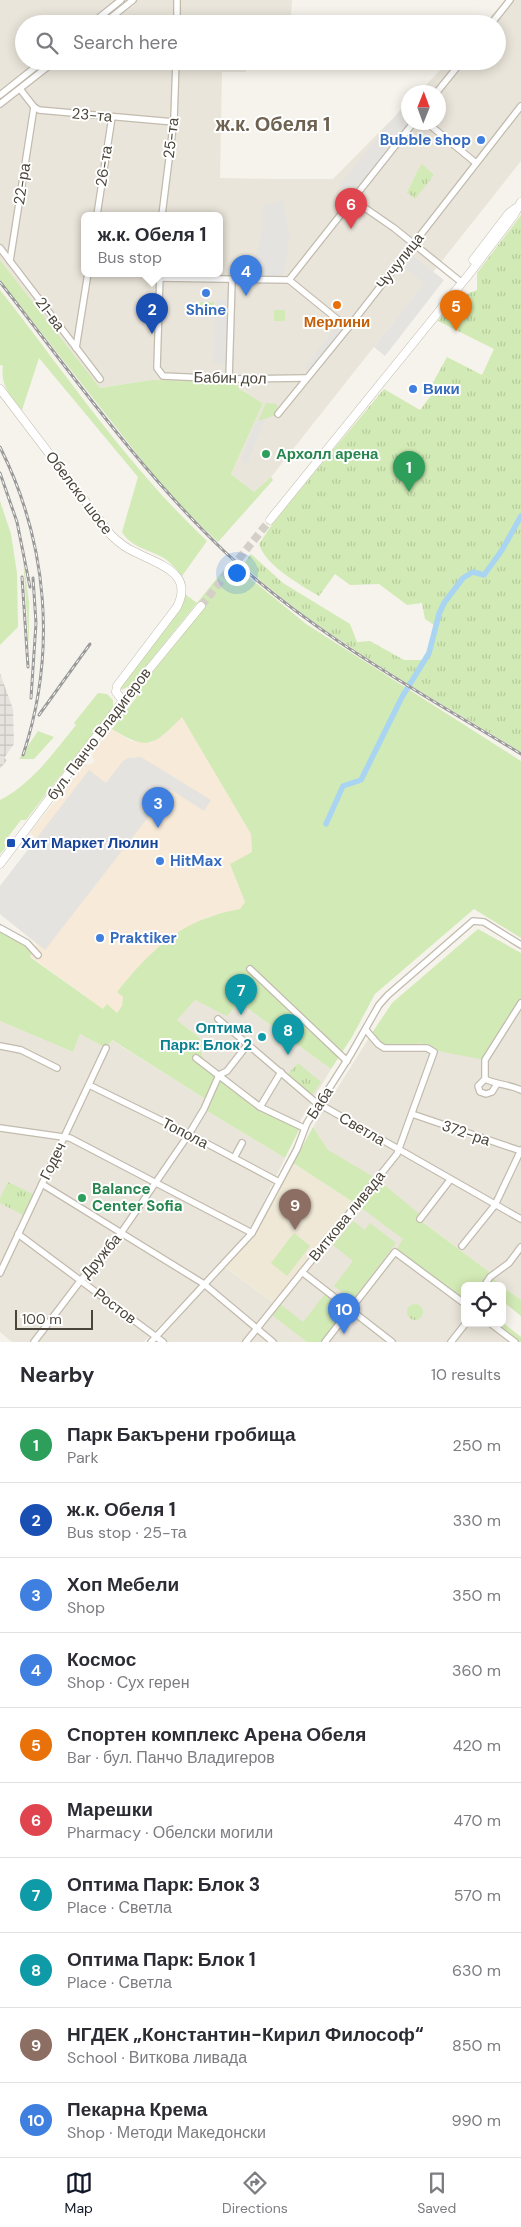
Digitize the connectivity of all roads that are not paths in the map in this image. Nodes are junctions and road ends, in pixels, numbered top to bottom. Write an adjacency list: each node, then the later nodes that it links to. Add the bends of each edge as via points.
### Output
1 (121, 0): 5 (street)
2 (133, 0): 6 (street)
3 (178, 0): 7 (street)
4 (510, 0): 8 (street)
5 (102, 15)
6 (114, 15)
7 (177, 15)
8 (498, 15)
9 (32, 70): 15 (street)
10 (43, 70): 14 (street)
11 (176, 70): 20 (street, 25-та)
12 (455, 70): 13 (street)
13 (443, 85)
14 (20, 88): 16 (street); 18 (street)
15 (0, 95)
16 (0, 104)
17 (521, 106): 23 (street, Чучулица)
18 (34, 107): 19 (street, 23-та); 30 (street, 22-ра)
19 (112, 116): 20 (street, 23-та); 26 (street, 26-та)
20 (174, 122): 27 (street, 25-та)
21 (408, 130): 24 (street)
22 (436, 130): 23 (street)
23 (476, 163): 28 (street, Чучулица)
24 (352, 199): 28 (street); 35 (street)
25 (519, 205): 36 (street)
26 (97, 212)
27 (162, 212)
28 (413, 244): 36 (street); 37 (street, Чучулица)
29 (0, 248): 30 (street, 21-ва)
30 (10, 261): 38 (street, 21-ва)
31 (87, 277): 38 (street)
32 (160, 277): 41 (street, Бабин дол, via 160,374)
33 (178, 277): 34 (street)
34 (232, 280): 35 (street); 41 (street)
35 (289, 280): 37 (street)
36 (461, 282): 44 (street)
37 (348, 328): 39 (street, Чучулица)
38 (76, 348): 40 (street, 21-ва)
39 (306, 378): 41 (street, Бабин дол); 43 (street, Чучулица)
40 (100, 379)
41 (229, 379)
42 (0, 388): 46 (street, Обелско шосе, via 111,535 126,548 165,565 180,582 181,595 177,607 117,686 116,692)
43 (278, 414)
44 (270, 520)
45 (201, 606): 46 (street, бул. Панчо Владигеров)
46 (123, 701): 47 (street, бул. Панчо Владигеров)
47 (0, 864)
48 (0, 928): 50 (street, via 27,943)
49 (521, 945): 54 (street, Баба, via 484,922 473,921 388,995)
50 (38, 955)
51 (250, 969): 59 (street)
52 (521, 1003): 63 (street, via 485,1060)
53 (218, 1019): 55 (street, Светла)
54 (366, 1030): 59 (street, Баба); 69 (street, Виткова ливада, via 384,1048 432,1050 434,1056)
55 (248, 1044): 61 (street, Светла); 62 (street, Дружба, via 227,1071)
56 (0, 1046): 60 (street, via 21,1050)
57 (106, 1048): 65 (street, Годеч)
58 (196, 1058): 62 (street)
59 (347, 1061): 67 (street, Баба)
60 (57, 1068)
61 (281, 1072): 67 (street, Светла); 68 (street)
62 (219, 1075): 68 (street); 72 (street, Дружба)
63 (485, 1079): 64 (street); 64 (street, via 478,1086 482,1094 492,1092)
64 (497, 1084): 66 (street, via 508,1083)
65 (89, 1085): 72 (street, Топола); 73 (street, Годеч)
66 (521, 1090)
67 (320, 1104): 70 (street, Баба); 75 (street, Светла)
68 (260, 1107): 70 (street)
69 (412, 1114): 75 (street, Виткова ливада); 76 (street, 372-ра)
70 (304, 1128): 79 (street, Баба)
71 (1, 1130): 73 (street)
72 (189, 1134): 77 (street, Топола); 80 (street, Дружба)
73 (65, 1137): 80 (street); 81 (street, Годеч)
74 (242, 1143): 77 (street)
75 (399, 1151): 78 (street, Светла); 91 (street, Виткова ливада)
76 (521, 1151): 82 (street)
77 (234, 1158): 79 (street, Топола)
78 (450, 1180): 82 (street, Светла); 84 (street)
79 (280, 1182): 86 (street, Баба)
80 (156, 1183): 85 (street, Дружба); 86 (street)
81 (42, 1184): 85 (street); 87 (street, Годеч)
82 (495, 1205): 83 (street, Светла); 88 (street)
83 (521, 1219)
84 (420, 1220)
85 (121, 1233): 93 (street, Дружба); 95 (street)
86 (252, 1233): 95 (street, Баба)
87 (18, 1234): 90 (street, Годеч); 93 (street, Ростов)
88 (462, 1246)
89 (521, 1247): 94 (street, via 509,1263)
90 (2, 1261): 92 (street, Годеч)
91 (302, 1272): 97 (street); 100 (street, Виткова ливада)
92 (0, 1273)
93 (81, 1280): 101 (street, Ростов); 102 (street, Дружба)
94 (487, 1282)
95 (204, 1284): 100 (street); 101 (street, Баба)
96 (461, 1301): 97 (street, via 395,1252)
97 (351, 1310): 107 (street); 108 (street)
98 (463, 1327): 109 (street)
99 (495, 1327): 110 (street)
100 (257, 1328): 105 (street, Виткова ливада); 106 (street)
101 (156, 1337): 103 (street, Баба); 104 (street, Ростов)
102 (34, 1342)
103 (151, 1342)
104 (163, 1342)
105 (246, 1342)
106 (273, 1342)
107 (325, 1342)
108 (392, 1342)
109 (451, 1342)
110 (515, 1342)

